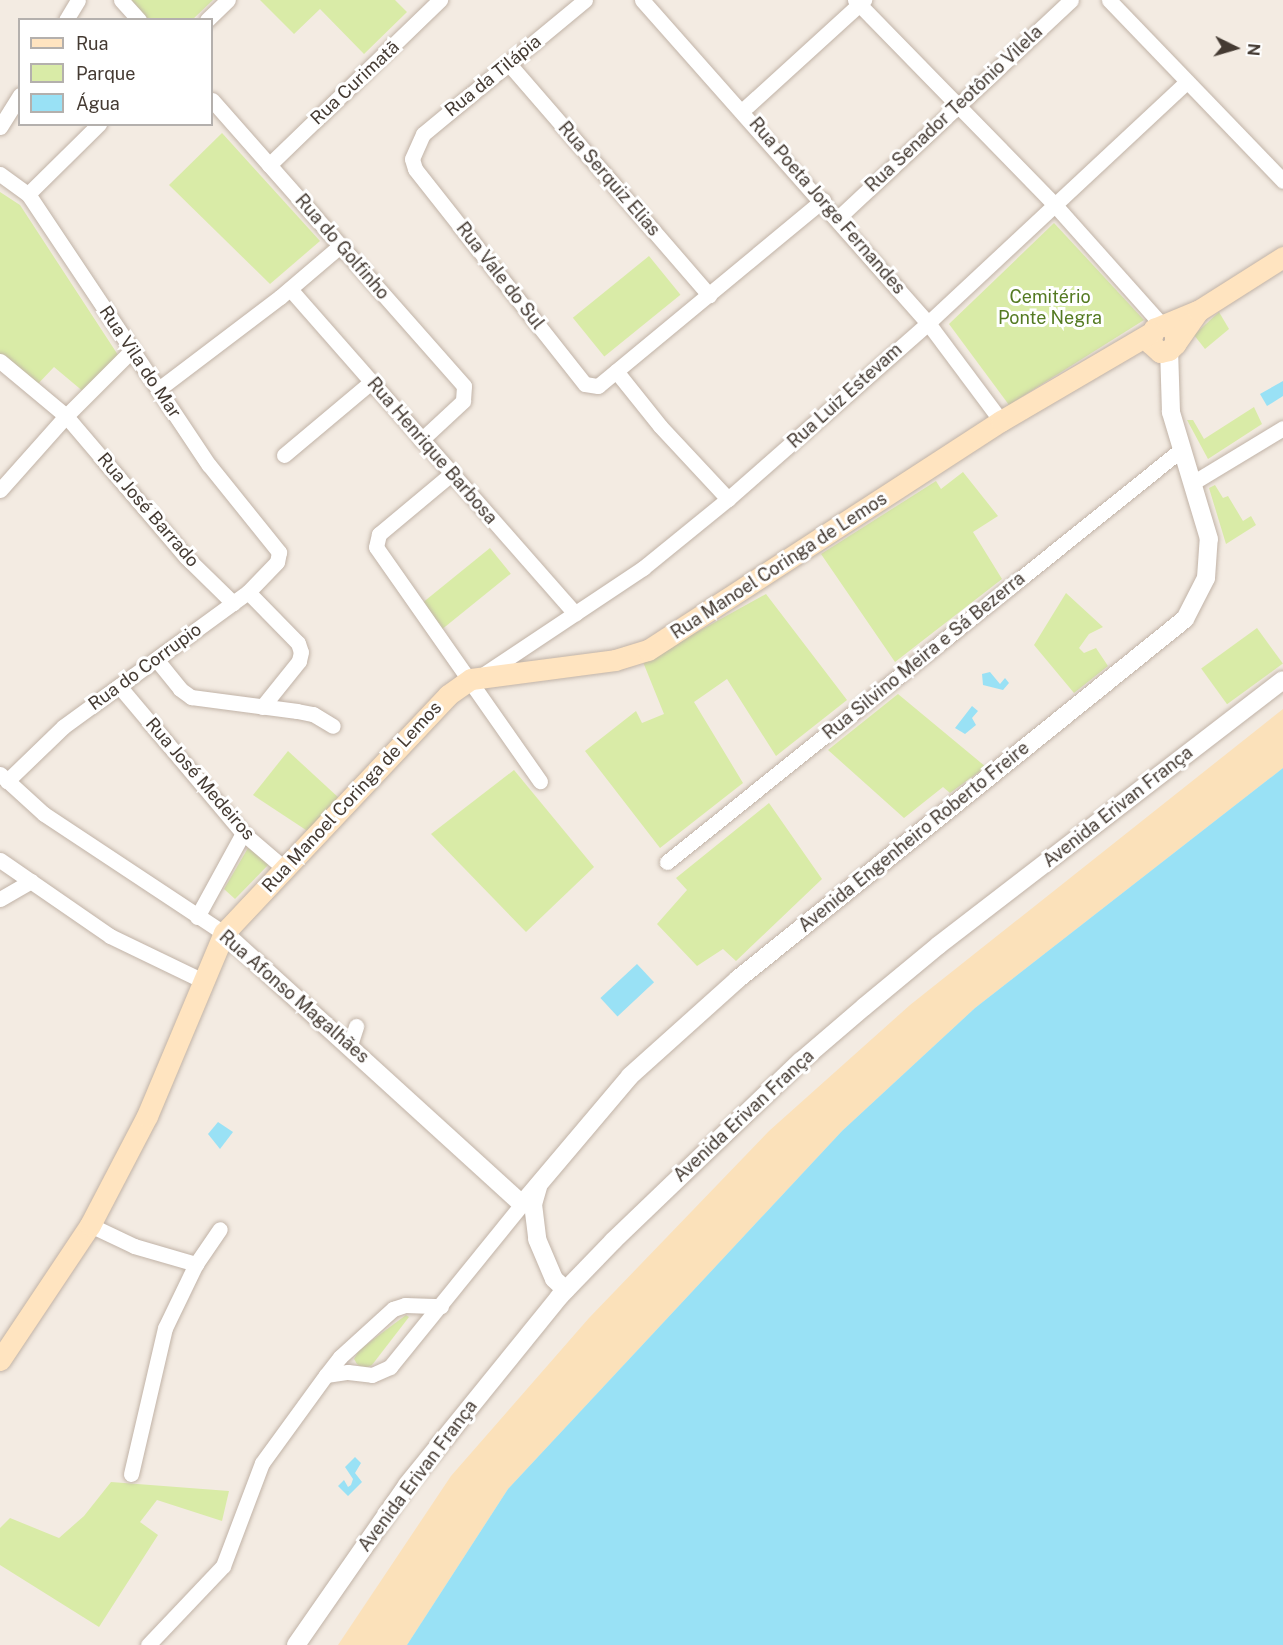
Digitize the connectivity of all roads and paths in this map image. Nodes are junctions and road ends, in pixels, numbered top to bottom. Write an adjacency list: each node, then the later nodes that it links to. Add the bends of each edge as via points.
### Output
1 (78, 0): 10 (street)
2 (121, 0): 11 (street)
3 (228, 0): 12 (street)
4 (440, 0): 22 (street, Rua Curimatã)
5 (585, 0): 13 (street, Rua da Tilápia)
6 (642, 0): 18 (street, Rua Poeta Jorge Fernandes)
7 (1071, 0): 17 (street, Rua Senador Teotônio Vilela)
8 (1109, 0): 14 (street)
9 (859, 1): 17 (street); 18 (street)
10 (67, 18)
11 (137, 18)
12 (209, 18)
13 (509, 64): 21 (street, Rua da Tilápia, via 423,134); 32 (street, Rua Serquiz Elias)
14 (1186, 82): 24 (street); 27 (street, Rua Luiz Estevam)
15 (18, 98): 20 (street)
16 (213, 101): 22 (street, Rua do Golfinho)
17 (959, 106): 27 (street); 28 (street, Rua Senador Teotônio Vilela)
18 (744, 110): 26 (street, Rua Poeta Jorge Fernandes)
19 (97, 126): 25 (street)
20 (0, 127)
21 (412, 159): 37 (street, Rua Vale do Sul, via 415,169 585,384 594,387)
22 (269, 165): 29 (street, Rua do Golfinho)
23 (0, 174): 25 (street, Rua Vila do Mar)
24 (1283, 181)
25 (28, 194): 35 (street, Rua Vila do Mar)
26 (823, 200): 28 (street, Rua Poeta Jorge Fernandes); 32 (street)
27 (1055, 205): 33 (street, Rua Luiz Estevam); 34 (street)
28 (838, 218): 33 (street, Rua Poeta Jorge Fernandes)
29 (340, 246): 31 (street); 43 (street, Rua do Golfinho, via 464,386 465,398)
30 (1279, 263): 34 (main road)
31 (290, 289): 38 (street, Rua Henrique Barbosa); 39 (street)
32 (709, 295): 37 (street)
33 (928, 322): 41 (street, Rua Poeta Jorge Fernandes); 49 (street, Rua Luiz Estevam)
34 (1158, 338): 41 (main road, Rua Manoel Coringa de Lemos); 44 (street, Avenida Engenheiro Roberto Freire)
35 (132, 350): 39 (street, Rua Vila do Mar); 40 (street)
36 (0, 362): 40 (street, Rua José Barrado)
37 (616, 371): 49 (street, via 660,426)
38 (371, 382): 43 (street, Rua Henrique Barbosa); 45 (street)
39 (159, 388): 50 (street, Rua Vila do Mar, via 209,465)
40 (66, 416): 48 (street); 52 (street, Rua José Barrado, via 186,557)
41 (1001, 421): 55 (main road, Rua Manoel Coringa de Lemos, via 648,650 615,660)
42 (1283, 428): 47 (street)
43 (421, 440): 46 (street, Rua Henrique Barbosa)
44 (1182, 449): 47 (street, Avenida Engenheiro Roberto Freire); 64 (street, Rua Silvino Meira e Sá Bezerra)
45 (284, 455)
46 (451, 474): 53 (street, Rua Henrique Barbosa); 55 (street, via 379,534 375,543)
47 (1194, 482): 73 (street, Avenida Engenheiro Roberto Freire, via 1206,518 1209,560 1206,578 1185,619 738,979 630,1076)
48 (0, 490)
49 (728, 499): 53 (street, Rua Luiz Estevam, via 643,568)
50 (279, 552): 51 (street, Rua do Corrupio, via 277,562)
51 (248, 592): 52 (street, Rua do Corrupio); 58 (street, via 298,643 301,652 299,661)
52 (233, 603): 54 (street, Rua do Corrupio)
53 (575, 613): 55 (street, Rua Luiz Estevam)
54 (156, 659): 57 (street, Rua do Corrupio); 58 (street, via 188,695)
55 (475, 678): 61 (street); 65 (main road, Rua Manoel Coringa de Lemos, via 422,719)
56 (1283, 680): 78 (street, Avenida Erivan França, via 864,1007 700,1156)
57 (119, 686): 60 (street, Rua do Corrupio); 62 (street, Rua José Medeiros)
58 (262, 707): 59 (street, via 313,714)
59 (333, 726)
60 (3, 777): 68 (street, Rua Afonso Magalhães, via 44,814)
61 (540, 781)
62 (243, 833): 65 (street, Rua José Medeiros); 68 (street)
63 (0, 860): 66 (street)
64 (667, 862)
65 (285, 869): 69 (main road, Rua Manoel Coringa de Lemos)
66 (31, 881): 67 (street); 70 (street, via 110,936)
67 (0, 899)
68 (197, 917): 69 (street, Rua Afonso Magalhães)
69 (224, 933): 70 (main road, Rua Manoel Coringa de Lemos); 72 (street, Rua Afonso Magalhães)
70 (203, 981): 75 (main road, Rua Manoel Coringa de Lemos, via 147,1116)
71 (356, 1026): 72 (street)
72 (350, 1045): 74 (street, Rua Afonso Magalhães)
73 (539, 1184): 74 (street); 78 (street, via 534,1226 554,1279)
74 (522, 1204): 79 (street)
75 (90, 1225): 77 (street, via 134,1246); 80 (main road, Rua Manoel Coringa de Lemos)
76 (220, 1229): 77 (street)
77 (196, 1264): 82 (street, via 177,1299 156,1356)
78 (566, 1290): 84 (street, Avenida Erivan França, via 407,1485)
79 (441, 1306): 81 (street, via 405,1305 393,1309 340,1357); 81 (street, via 385,1371)
80 (0, 1360)
81 (326, 1376): 83 (street, via 262,1463 223,1566)
82 (131, 1474)
83 (148, 1645)
84 (296, 1645)

